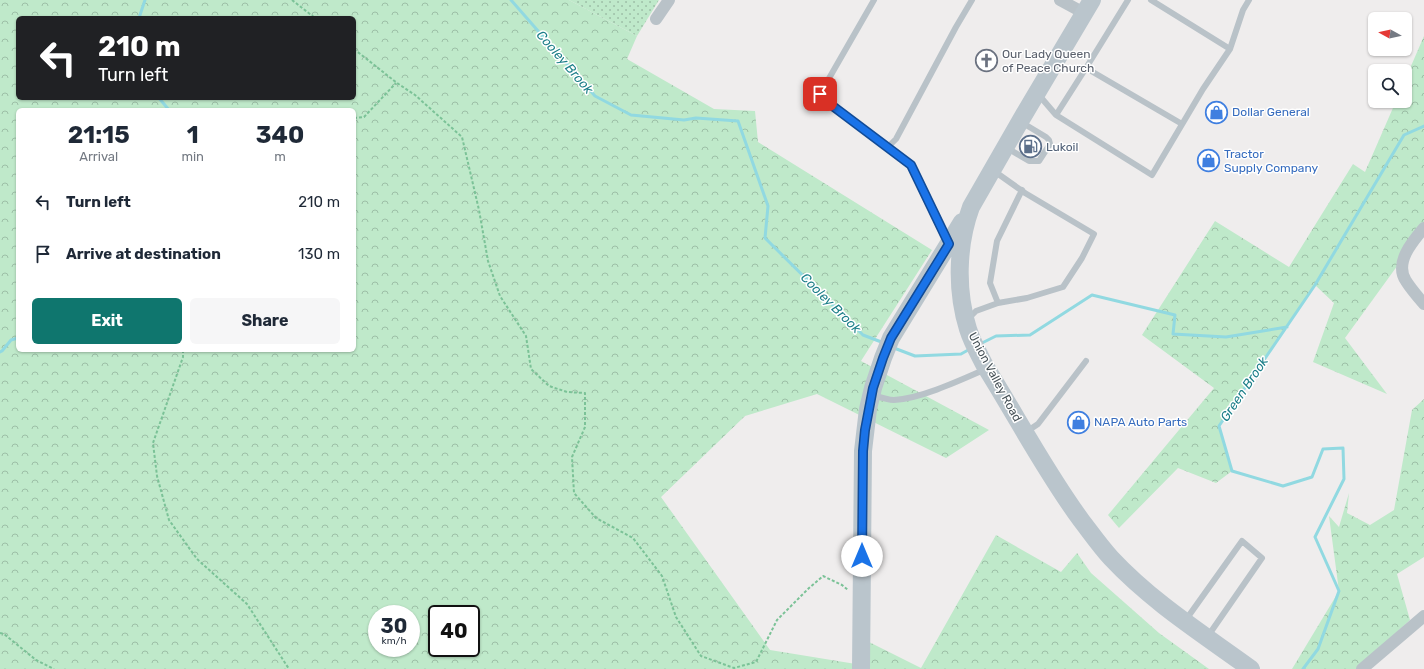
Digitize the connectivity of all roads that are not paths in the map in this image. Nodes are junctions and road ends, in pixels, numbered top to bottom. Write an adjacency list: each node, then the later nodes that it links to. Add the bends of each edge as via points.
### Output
1 (669, 0): 9 (street)
2 (874, 0): 17 (lane, via 820,94)
3 (972, 0): 17 (lane, via 896,139)
4 (1060, 0): 8 (street)
5 (1128, 0): 11 (lane)
6 (1151, 0): 10 (lane)
7 (1249, 0): 10 (lane)
8 (1088, 6): 12 (main road, Union Valley Road)
9 (656, 18)
10 (1230, 49): 15 (lane)
11 (1086, 68): 13 (lane); 15 (lane)
12 (1037, 93): 13 (lane); 14 (main road, Union Valley Road)
13 (1056, 115): 15 (lane, via 1152,175)
14 (1020, 121): 16 (main road, Union Valley Road); 16 (lane, via 1046,137 1050,144 1039,161 1029,161)
15 (1182, 124)
16 (1005, 147): 18 (main road, Union Valley Road)
17 (887, 148): 22 (lane, via 911,165)
18 (992, 170): 19 (lane); 20 (main road, Union Valley Road)
19 (1022, 190): 23 (lane, via 997,241 990,283); 23 (lane, via 1094,234 1063,287 1027,298)
20 (971, 207): 22 (main road); 25 (main road, Union Valley Road, via 963,234 960,269)
21 (1424, 228): 24 (street, via 1409,248 1401,268 1406,281)
22 (949, 244): 28 (main road, via 888,345)
23 (998, 303): 25 (lane, via 976,311)
24 (1424, 304)
25 (966, 321): 27 (main road, Union Valley Road, via 975,347)
26 (1086, 361): 29 (lane, via 1038,424)
27 (987, 369): 28 (lane, via 918,395 893,400); 29 (main road, Union Valley Road)
28 (871, 395): 33 (main road, via 863,451)
29 (1025, 433): 31 (main road, Union Valley Road, via 1064,496 1110,557 1148,593)
30 (1424, 616): 35 (street)
31 (1185, 621): 32 (main road, Union Valley Road); 32 (lane, via 1242,542 1262,558)
32 (1207, 637): 34 (main road, Union Valley Road)
33 (861, 669)
34 (1251, 669)
35 (1362, 669)

